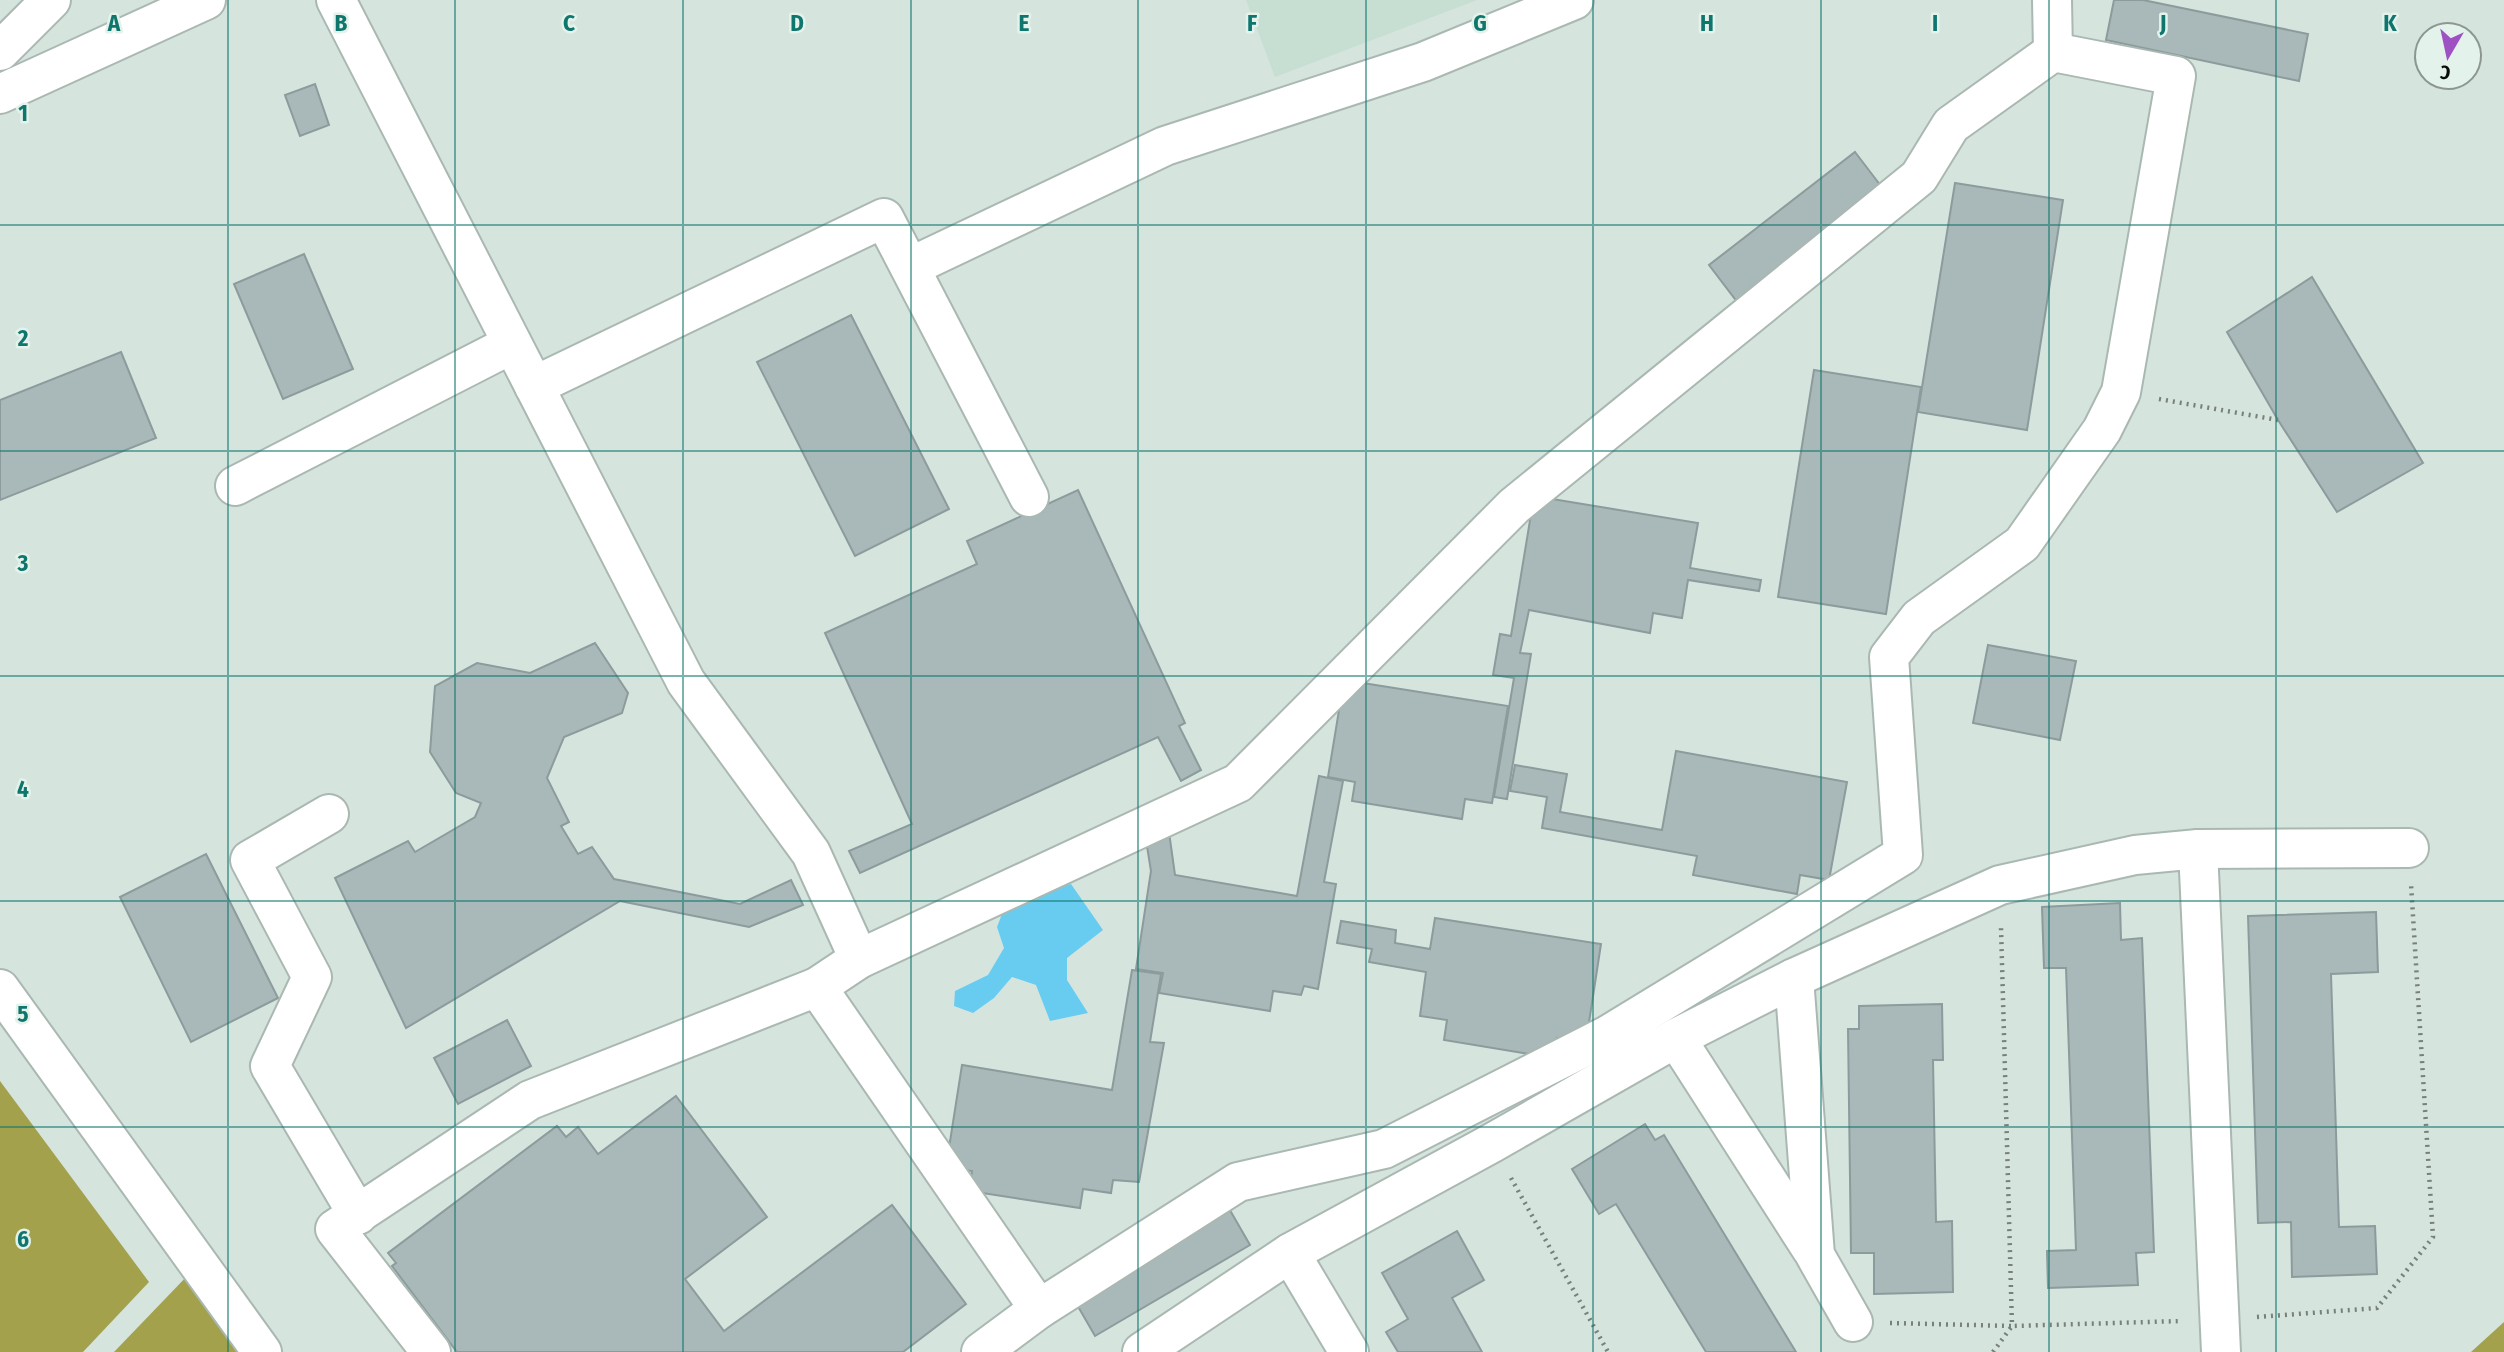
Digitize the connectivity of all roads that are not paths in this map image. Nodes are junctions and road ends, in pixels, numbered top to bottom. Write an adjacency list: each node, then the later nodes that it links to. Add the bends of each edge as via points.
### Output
1 (51, 0): 6 (street)
2 (206, 0): 8 (street)
3 (336, 0): 10 (street)
4 (1574, 0): 9 (street, via 1423,62 1165,146)
5 (2052, 0): 7 (street)
6 (0, 51)
7 (2053, 52): 17 (street, via 1951,125 1919,177 1514,506 1238,783); 25 (street, via 2176,76 2121,392 2102,430 2022,544 1919,618 1889,657 1903,855 1608,1035 1384,1149 1238,1182)
8 (0, 94)
9 (910, 267): 11 (street, via 884,218); 13 (street)
10 (512, 344): 11 (street); 12 (street)
11 (534, 386): 17 (street, via 686,682 811,853)
12 (235, 486)
13 (1029, 497)
14 (329, 814): 22 (street, via 250,860 312,977 270,1066)
15 (2409, 848): 16 (street)
16 (2198, 849): 18 (street, via 2135,855 2000,885); 27 (street)
17 (859, 959): 19 (street)
18 (1794, 978): 21 (street); 24 (street)
19 (817, 987): 22 (street, via 530,1100); 25 (street)
20 (0, 989): 28 (street)
21 (1676, 1038): 23 (street); 24 (street)
22 (358, 1215): 29 (street, via 335,1229)
23 (1290, 1254): 31 (street); 32 (street)
24 (1815, 1255): 26 (street)
25 (1039, 1309): 30 (street)
26 (1853, 1322)
27 (2221, 1336)
28 (262, 1352)
29 (431, 1352)
30 (981, 1352)
31 (1142, 1352)
32 (1349, 1352)

